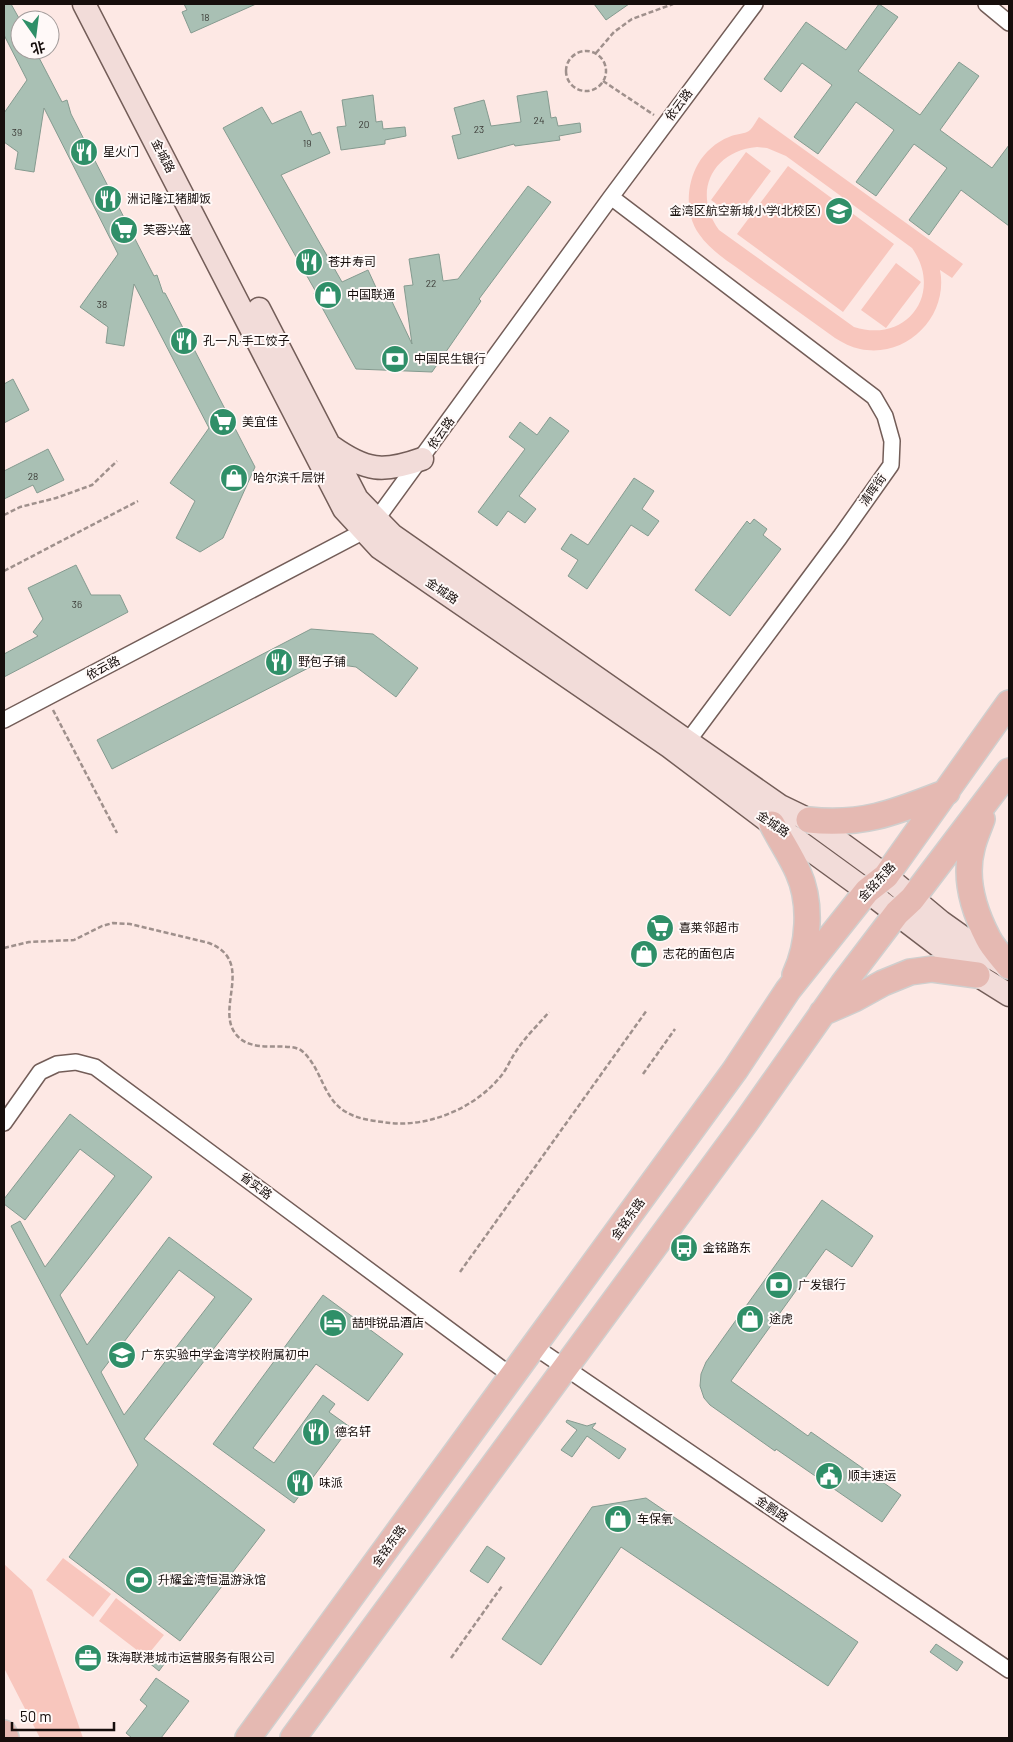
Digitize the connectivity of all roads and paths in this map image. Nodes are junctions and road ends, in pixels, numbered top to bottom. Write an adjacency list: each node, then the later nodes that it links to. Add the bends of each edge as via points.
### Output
1 (84, 4): 16 (street, 金城路, via 344,509)
2 (101, 4): 11 (street, 金城路)
3 (673, 4): 7 (path, via 632,19 614,32)
4 (755, 4): 9 (street, 依云路)
5 (986, 4): 6 (street)
6 (1009, 23)
7 (596, 53): 8 (path, via 606,69); 8 (path, via 584,51 572,56 566,75 569,82 586,91 593,90)
8 (603, 81): 9 (path)
9 (666, 124): 10 (street, 依云路)
10 (611, 197): 12 (street, 依云路); 21 (street, 清晖街, via 874,397 885,416 892,441 891,465)
11 (331, 446): 12 (street, via 349,459 378,468 401,466); 16 (street, 金城路)
12 (422, 459): 16 (street, 依云路)
13 (117, 461): 15 (path, via 92,485)
14 (138, 501): 17 (path)
15 (4, 515)
16 (370, 525): 18 (street, 依云路); 21 (street, 金城路, via 402,543); 27 (street, 金城路, via 380,548 670,747)
17 (4, 571)
18 (46, 697): 20 (street, 依云路); 28 (path)
19 (1009, 703): 22 (main road, 金铭东路)
20 (4, 720)
21 (688, 741): 26 (street, 金城路, via 780,806)
22 (975, 753): 23 (main road); 24 (main road, 金铭东路)
23 (1008, 773): 25 (main road)
24 (947, 792): 26 (main road, via 869,819 849,822); 29 (main road, 金铭东路)
25 (990, 797): 30 (main road); 32 (main road, via 972,849 970,888 976,912 989,940)
26 (809, 820): 29 (street, 金城路)
27 (772, 824): 29 (street, 金城路); 34 (main road, via 799,873 805,895 805,945)
28 (117, 834)
29 (876, 883): 30 (street, 金城路); 34 (main road, 金铭东路)
30 (904, 906): 32 (street, 金城路); 33 (street, 金城路); 39 (main road)
31 (4, 948): 37 (path, via 29,942 74,940 113,923 130,924 219,946 232,970 230,1015 236,1035 260,1047 301,1050 310,1060 330,1098 346,1112 381,1122 403,1124 427,1120 454,1112 480,1096 502,1075 515,1052)
32 (1009, 967)
33 (977, 975): 35 (street, 金城路); 39 (main road, via 932,969 910,972)
34 (788, 990): 38 (main road, 金铭东路)
35 (1009, 995)
36 (647, 1010): 44 (path)
37 (549, 1012)
38 (773, 1013): 41 (main road); 45 (main road, 金铭东路)
39 (822, 1013): 41 (main road)
40 (675, 1029): 42 (path)
41 (806, 1036): 46 (main road)
42 (643, 1074)
43 (4, 1123): 49 (street, 省实路, via 40,1072 57,1064 76,1062 95,1067)
44 (460, 1272)
45 (585, 1278): 46 (main road); 47 (main road, 金铭东路)
46 (615, 1299): 48 (main road)
47 (535, 1347): 48 (street, 金鹏路); 49 (main road, 金铭东路)
48 (565, 1368): 51 (main road); 54 (street, 金鹏路)
49 (513, 1377): 50 (main road, 金铭东路)
50 (488, 1410): 51 (main road); 57 (main road, 金铭东路)
51 (518, 1431): 58 (main road)
52 (502, 1586): 53 (path)
53 (452, 1658)
54 (1009, 1670)
55 (4, 1733): 56 (main road)
56 (6, 1738)
57 (248, 1738)
58 (292, 1738)

